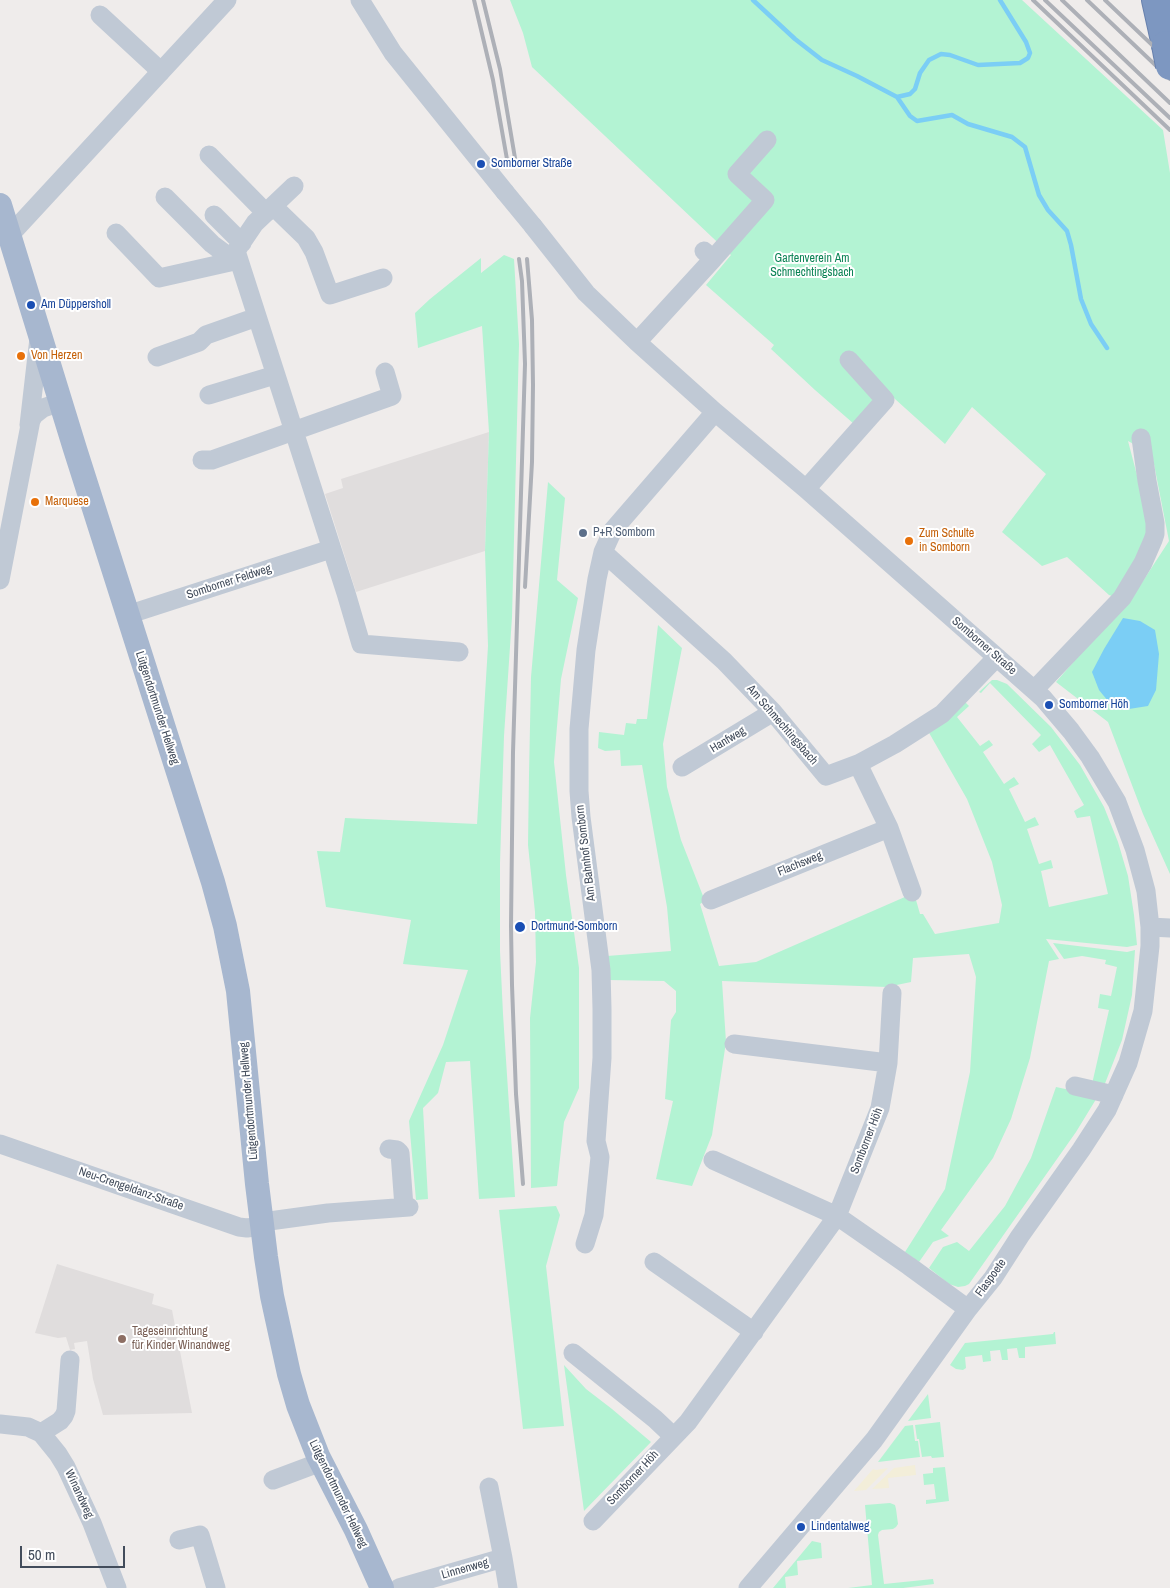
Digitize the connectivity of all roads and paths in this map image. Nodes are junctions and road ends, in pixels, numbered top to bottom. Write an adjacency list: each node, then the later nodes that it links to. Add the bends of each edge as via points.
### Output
1 (226, 0): 6 (street)
2 (360, 0): 20 (street, Somborner Straße, bridge, via 393,53 586,293)
3 (1156, 0): 5 (highway)
4 (100, 15): 6 (street)
5 (1168, 55)
6 (160, 73): 15 (street)
7 (767, 140): 20 (street, via 737,174 765,200 708,255)
8 (209, 155): 12 (street)
9 (294, 186): 12 (street)
10 (165, 197): 16 (street, via 224,253)
11 (0, 205): 15 (main road, Lütgendortmunder Hellweg)
12 (270, 210): 16 (street, via 255,223); 17 (street, via 306,238 330,295)
13 (214, 215): 16 (street)
14 (116, 233): 16 (street, via 158,278)
15 (9, 236): 19 (main road, Lütgendortmunder Hellweg)
16 (240, 251): 18 (street)
17 (383, 278)
18 (257, 317): 21 (street); 24 (street)
19 (40, 332): 26 (main road, Lütgendortmunder Hellweg); 28 (street)
20 (637, 342): 27 (street, Somborner Straße)
21 (157, 357)
22 (849, 360): 32 (street, via 885,400)
23 (385, 372): 29 (street, via 392,396)
24 (275, 375): 25 (street); 29 (street)
25 (209, 395)
26 (61, 402): 28 (street, via 38,410); 36 (main road, Lütgendortmunder Hellweg)
27 (714, 412): 32 (street, Somborner Straße); 34 (street, Am Bahnhof Somborn, via 613,530)
28 (29, 426): 35 (street)
29 (293, 432): 31 (street, via 212,460); 33 (street)
30 (1141, 438): 39 (street, via 1155,523 1153,540 1122,598)
31 (202, 460)
32 (806, 489): 38 (street, Somborner Straße)
33 (331, 549): 36 (street, Somborner Feldweg); 37 (street, via 361,644)
34 (603, 552): 40 (street, Am Schmechtingsbach, via 724,661); 58 (street, Am Bahnhof Somborn, via 586,650 579,729 581,817 602,1009 596,1141 600,1157 594,1215)
35 (0, 580)
36 (127, 615): 57 (main road, Lütgendortmunder Hellweg, via 213,882 233,961 244,1034)
37 (459, 652)
38 (998, 657): 39 (street, Somborner Straße); 41 (street, Am Schmechtingsbach, via 942,714)
39 (1035, 690): 46 (street, Somborner Straße, via 1071,731 1117,802 1146,891)
40 (773, 712): 41 (street, Am Schmechtingsbach, via 826,776); 42 (street, Hanfweg)
41 (858, 764): 43 (street)
42 (682, 767)
43 (889, 828): 44 (street); 45 (street, Flachsweg)
44 (912, 892)
45 (711, 900)
46 (1150, 928): 47 (street); 52 (street, Flaspoete, via 1143,1011 1134,1046)
47 (1170, 928)
48 (892, 993): 50 (street, Somborner Höh)
49 (734, 1044): 50 (street)
50 (888, 1064): 56 (street, Somborner Höh, via 880,1108)
51 (1075, 1086): 52 (street)
52 (1114, 1095): 60 (street, Flaspoete, via 1099,1124)
53 (0, 1144): 57 (street, Neu-Crengeldanz-Straße, via 239,1227)
54 (389, 1148): 57 (street, via 400,1153 406,1207 328,1213)
55 (713, 1160): 56 (street)
56 (837, 1216): 60 (street); 61 (street, Somborner Höh)
57 (262, 1224): 67 (main road, Lütgendortmunder Hellweg, via 272,1296 286,1359 298,1404)
58 (585, 1244)
59 (654, 1262): 61 (street)
60 (968, 1309): 78 (street, Flaspoete, via 874,1440)
61 (754, 1332): 66 (street, Somborner Höh, via 688,1422)
62 (574, 1353): 66 (street)
63 (70, 1360): 65 (street, via 66,1411 60,1422)
64 (0, 1424): 65 (street, via 28,1427)
65 (41, 1433): 73 (street, Winandweg, via 70,1476)
66 (673, 1436): 70 (street, Somborner Höh)
67 (321, 1462): 68 (street); 75 (main road, Lütgendortmunder Hellweg)
68 (273, 1480)
69 (489, 1487): 72 (street, Linnenweg)
70 (593, 1521)
71 (179, 1540): 74 (street, via 200,1535)
72 (503, 1558): 76 (street, Linnenweg); 77 (street, Linnenweg)
73 (117, 1588)
74 (216, 1588)
75 (382, 1588)
76 (399, 1588)
77 (508, 1588)
78 (748, 1588)

